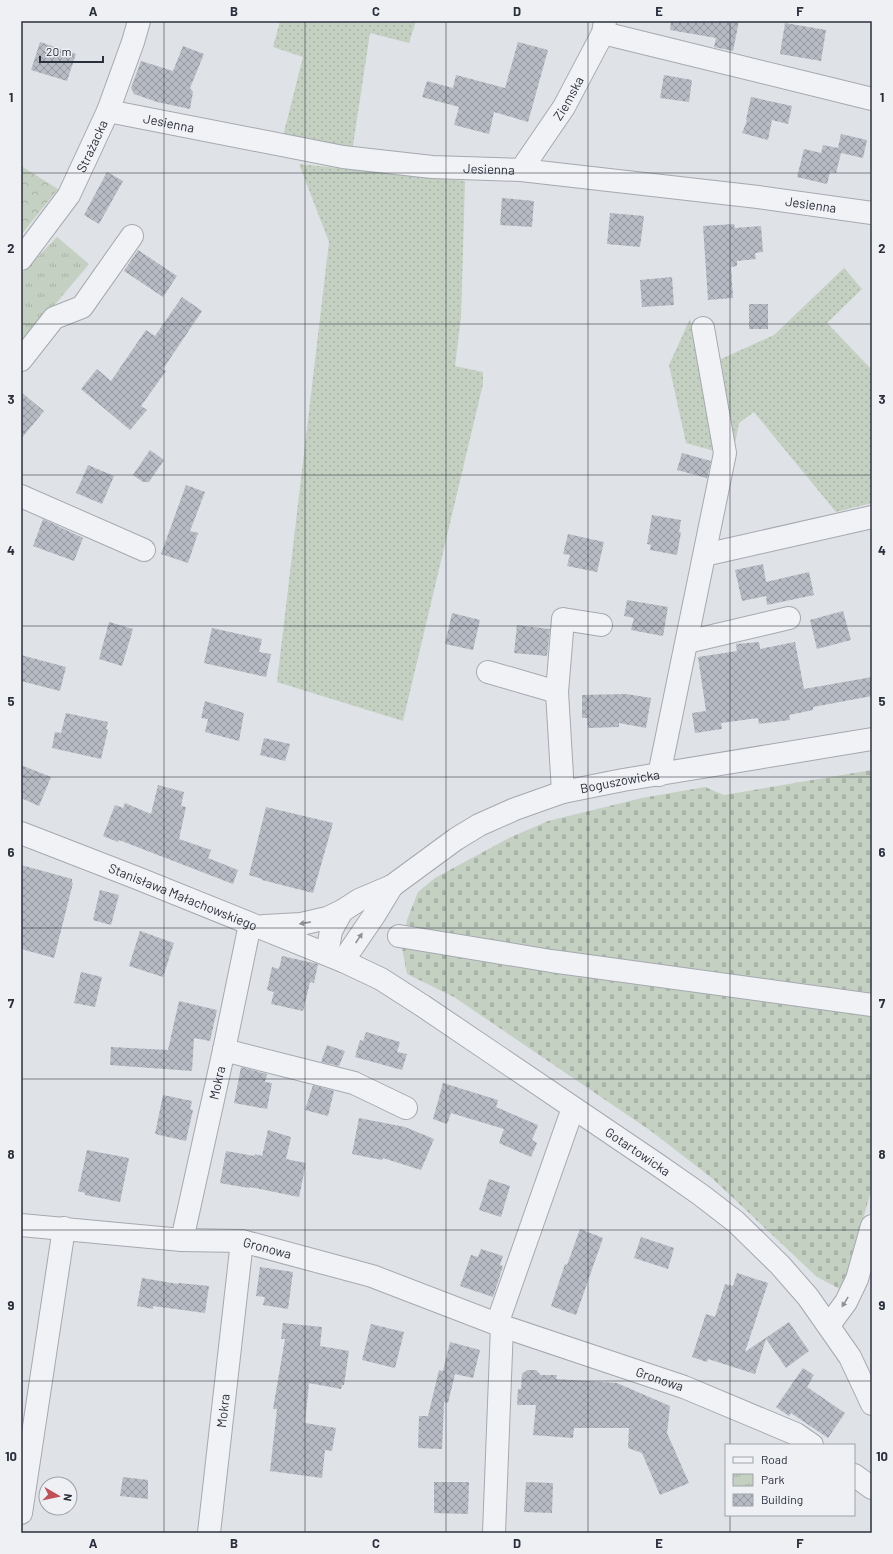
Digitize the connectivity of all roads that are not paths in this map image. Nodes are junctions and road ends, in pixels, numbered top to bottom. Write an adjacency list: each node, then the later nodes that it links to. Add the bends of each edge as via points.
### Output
1 (139, 21): 4 (street, Strażacka)
2 (604, 27): 3 (street); 5 (street, Ziemska, via 564,107)
3 (872, 99)
4 (108, 110): 5 (street, Jesienna, via 343,158 432,167); 8 (street, Strażacka, via 69,195)
5 (521, 170): 6 (street, Jesienna, via 758,197)
6 (872, 213)
7 (132, 236): 10 (street, via 82,307 54,318)
8 (21, 259)
9 (704, 328): 14 (street, via 725,453)
10 (21, 360)
11 (21, 496): 13 (street)
12 (872, 517): 14 (street)
13 (144, 550)
14 (705, 553): 17 (street)
15 (789, 618): 17 (street)
16 (601, 625): 19 (street, via 563,619)
17 (687, 642): 21 (street)
18 (488, 672): 19 (street)
19 (557, 692): 22 (street)
20 (872, 739): 21 (street, Boguszowicka)
21 (659, 775): 22 (street, Boguszowicka)
22 (563, 792): 24 (street, Boguszowicka, via 514,809 479,825)
23 (21, 833): 26 (street, Stanisława Małachowskiego)
24 (392, 886): 25 (street, Boguszowicka, via 359,900); 28 (street, Boguszowicka, one-way to 24, via 375,914)
25 (342, 911): 26 (street, Boguszowicka, one-way to 26, via 314,922); 28 (street, Boguszowicka, via 331,931)
26 (254, 925): 28 (street, Stanisława Małachowskiego); 30 (street, Mokra)
27 (399, 936): 29 (street, via 551,961)
28 (335, 958): 32 (street, Gotartowicka, via 394,987)
29 (872, 1005)
30 (224, 1050): 31 (street, via 354,1083); 36 (street, Mokra)
31 (406, 1108)
32 (573, 1108): 39 (street); 40 (street, Gotartowicka, via 736,1222 780,1265)
33 (21, 1225): 35 (street, Gronowa)
34 (872, 1226): 38 (street)
35 (64, 1228): 36 (street, Gronowa); 45 (street)
36 (182, 1240): 37 (street, Gronowa)
37 (242, 1241): 39 (street, Gronowa, via 372,1276); 46 (street, Mokra)
38 (865, 1283): 40 (street, one-way to 40, via 846,1302)
39 (499, 1325): 42 (street, Gronowa, via 684,1387 796,1434); 47 (street)
40 (829, 1325): 41 (street, Gotartowicka, via 850,1357)
41 (872, 1404)
42 (811, 1444)
43 (855, 1476): 44 (street)
44 (872, 1488)
45 (21, 1513)
46 (209, 1533)
47 (494, 1533)

